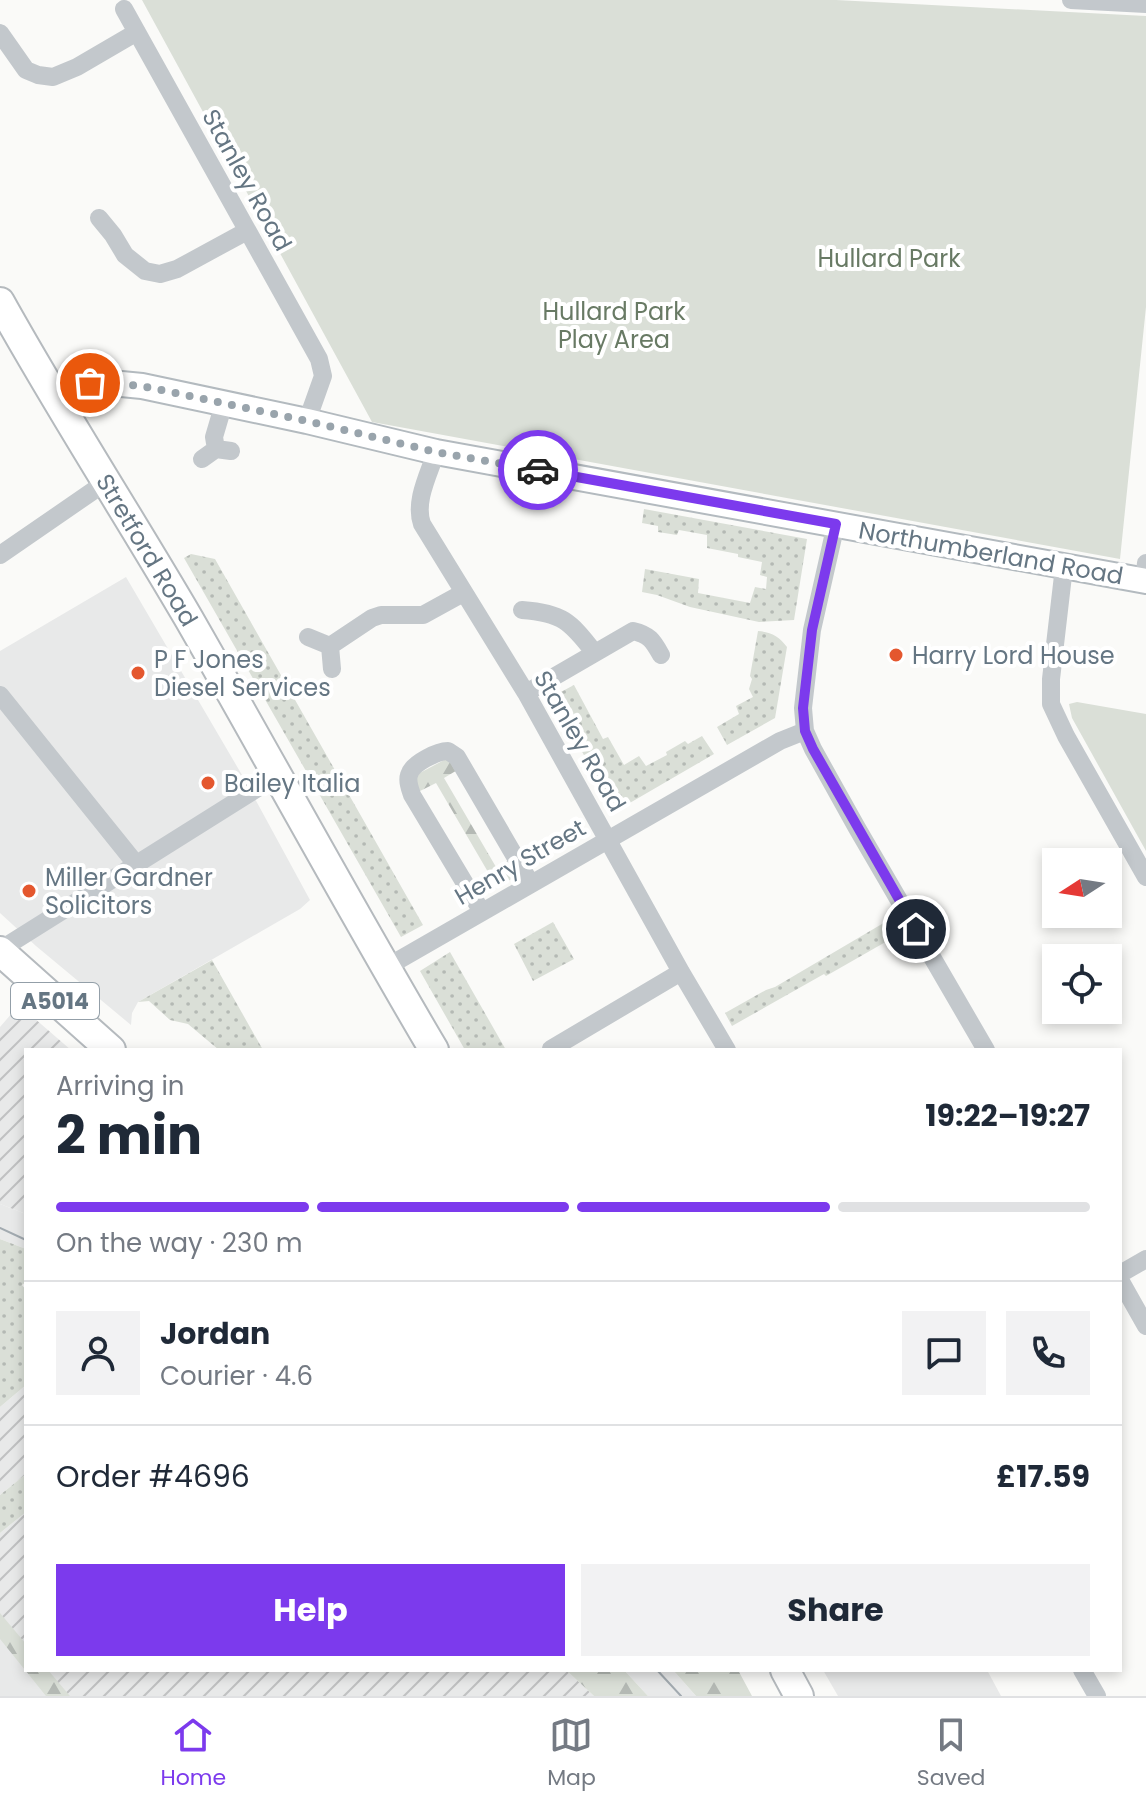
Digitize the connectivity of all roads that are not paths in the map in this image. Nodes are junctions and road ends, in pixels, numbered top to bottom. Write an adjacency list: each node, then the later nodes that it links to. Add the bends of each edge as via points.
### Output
1 (1071, 0): 2 (street)
2 (1146, 4)
3 (124, 9): 4 (street, Stanley Road)
4 (137, 32): 6 (street, via 53,77 26,70); 8 (street, Stanley Road)
5 (0, 33): 6 (street)
6 (6, 54)
7 (99, 218): 8 (street, via 116,227 125,255 145,271 160,274)
8 (247, 231): 13 (street, Stanley Road, via 319,359 323,376)
9 (0, 302): 10 (main road, Stretford Road)
10 (9, 338): 11 (main road, Stretford Road)
11 (54, 397): 12 (main road, Northumberland Road, via 90,383 111,383); 16 (main road, Stretford Road)
12 (224, 403): 13 (main road, Northumberland Road); 15 (street, via 214,437)
13 (307, 421): 14 (main road, Northumberland Road)
14 (436, 452): 17 (main road, Northumberland Road); 21 (street, Stanley Road, via 420,517)
15 (216, 453)
16 (106, 482): 18 (street); 31 (main road, Stretford Road)
17 (836, 524): 19 (main road, Northumberland Road); 30 (street, via 812,630)
18 (0, 555)
19 (1064, 567): 20 (main road, Northumberland Road); 34 (street, via 1051,704)
20 (1145, 575)
21 (463, 593): 24 (street, via 423,615 372,618); 28 (street, Stanley Road)
22 (522, 610): 25 (street, via 561,617)
23 (308, 637): 24 (street)
24 (330, 646): 27 (street)
25 (594, 652): 26 (street, via 633,631 645,634); 28 (street)
26 (661, 655)
27 (332, 669)
28 (526, 693): 32 (street, Stanley Road)
29 (0, 695): 33 (street)
30 (805, 731): 32 (street, Henry Street); 44 (street)
31 (277, 776): 33 (street); 38 (main road, Stretford Road)
32 (608, 839): 35 (street, Henry Street); 39 (street, Stanley Road)
33 (136, 864): 37 (street)
34 (1146, 877)
35 (531, 884): 36 (street, Henry Street); 36 (street, via 457,757 438,752 412,769 409,785)
36 (482, 912): 38 (street, Henry Street)
37 (0, 950): 40 (main road, A5014)
38 (385, 968): 41 (main road, Stretford Road)
39 (681, 972): 42 (street); 43 (street, Stanley Road)
40 (109, 1048)
41 (433, 1048)
42 (553, 1048)
43 (726, 1048)
44 (985, 1048)
45 (1146, 1259): 46 (street)
46 (1122, 1276)
47 (1122, 1281): 48 (street)
48 (1146, 1326)
49 (786, 1672): 51 (main road)
50 (1083, 1672): 52 (street)
51 (799, 1696)
52 (1097, 1696)

